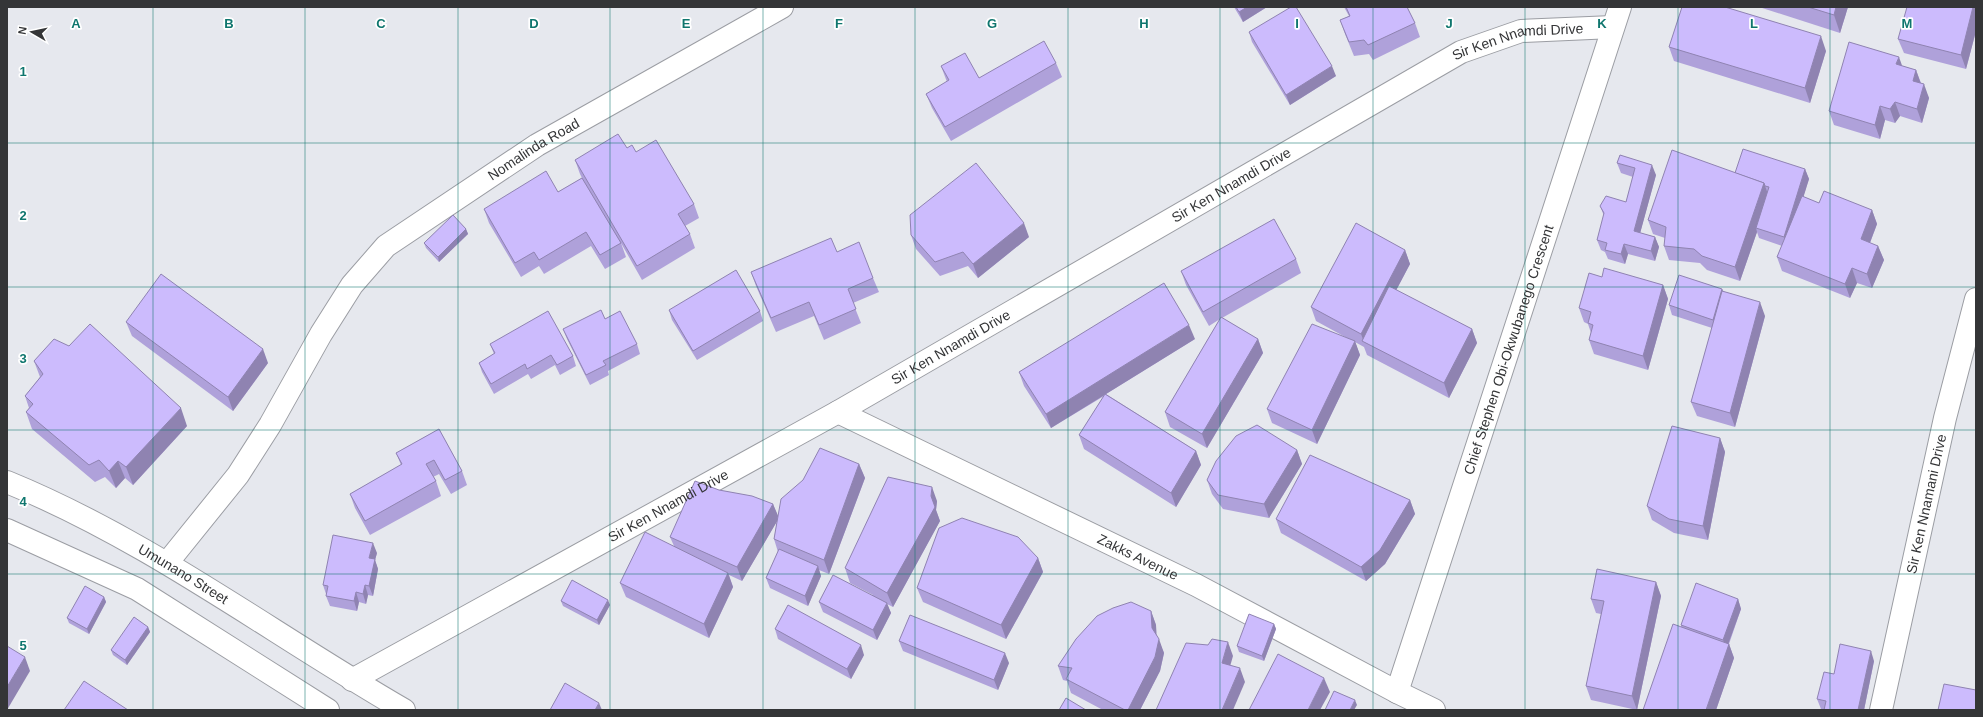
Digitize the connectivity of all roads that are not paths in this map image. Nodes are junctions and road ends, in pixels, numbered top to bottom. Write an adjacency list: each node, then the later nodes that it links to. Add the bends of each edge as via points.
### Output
1 (782, 7): 7 (street, Nomalinda Road, via 537,145 386,246 352,285 238,475)
2 (1616, 17): 4 (street, Sir Ken Nnamdi Drive, via 1521,31 1461,52); 9 (street, Chief Stephen Obi-Okwubanego Crescent)
3 (1976, 299): 13 (street, Sir Ken Nnamani Drive, via 1945,418)
4 (838, 412): 8 (street, Sir Ken Nnamdi Drive); 9 (street, Zakks Avenue, via 1196,585)
5 (7, 482): 7 (street, Umunano Street, via 83,516)
6 (7, 530): 10 (street, via 137,589)
7 (167, 563): 8 (street, Umunano Street)
8 (352, 680): 11 (street)
9 (1397, 692): 12 (street, Zakks Avenue)
10 (328, 710)
11 (404, 710)
12 (1434, 710)
13 (1882, 710)

